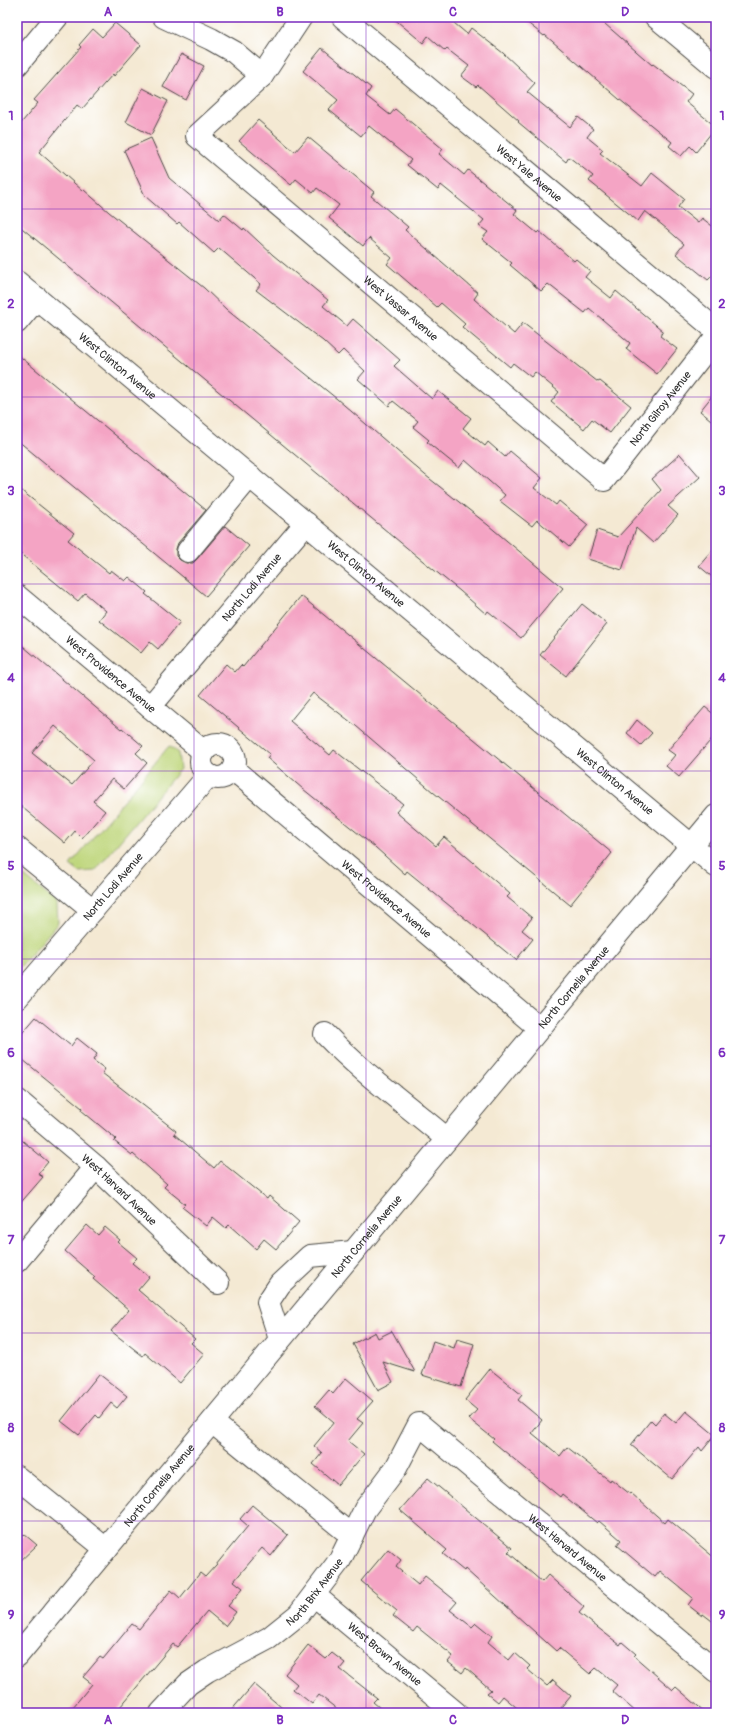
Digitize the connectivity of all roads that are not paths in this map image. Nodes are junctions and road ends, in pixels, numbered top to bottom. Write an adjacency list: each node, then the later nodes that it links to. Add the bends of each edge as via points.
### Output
1 (57, 17): 6 (street)
2 (164, 17): 8 (street, via 228,49)
3 (301, 17): 8 (street)
4 (343, 17): 12 (street, West Yale Avenue)
5 (656, 17): 7 (street)
6 (17, 65)
7 (716, 67)
8 (262, 76): 15 (street, West Vassar Avenue, via 197,136)
9 (17, 282): 10 (street, West Clinton Avenue)
10 (37, 298): 11 (street); 14 (street, West Clinton Avenue)
11 (17, 322)
12 (716, 330)
13 (716, 337): 15 (street, North Gilroy Avenue)
14 (250, 476): 16 (street, West Clinton Avenue); 17 (street)
15 (604, 480)
16 (306, 523): 19 (street, North Lodi Avenue); 24 (street, West Clinton Avenue)
17 (188, 552)
18 (17, 596): 19 (street, West Providence Avenue)
19 (150, 707): 20 (street, West Providence Avenue)
20 (204, 752): 21 (street, via 219,744 229,748 235,758); 22 (street, via 202,761)
21 (233, 769): 22 (street, via 219,777); 29 (street, West Providence Avenue)
22 (209, 775): 27 (street, North Lodi Avenue)
23 (716, 816): 24 (street, North Cornelia Avenue)
24 (692, 845): 26 (street, West Clinton Avenue); 29 (street, North Cornelia Avenue)
25 (17, 848): 27 (street)
26 (716, 866)
27 (93, 910): 28 (street, North Lodi Avenue)
28 (17, 998)
29 (539, 1028): 32 (street, North Cornelia Avenue)
30 (324, 1034): 32 (street)
31 (17, 1100): 33 (street, West Harvard Avenue)
32 (448, 1138): 34 (street, North Cornelia Avenue)
33 (96, 1167): 35 (street); 36 (street, West Harvard Avenue)
34 (353, 1252): 37 (street, North Cornelia Avenue); 37 (street, via 310,1256 280,1284 268,1302)
35 (17, 1260)
36 (218, 1282)
37 (280, 1340): 38 (street, North Cornelia Avenue)
38 (212, 1422): 41 (street); 42 (street, North Cornelia Avenue)
39 (419, 1424): 41 (street, North Brix Avenue, via 396,1468 365,1509); 45 (street, West Harvard Avenue)
40 (17, 1476): 42 (street)
41 (352, 1536): 43 (street, North Brix Avenue, via 340,1560)
42 (106, 1549): 44 (street, North Cornelia Avenue)
43 (314, 1595): 46 (street, North Brix Avenue, via 299,1614 269,1638 188,1684); 47 (street, West Brown Avenue)
44 (17, 1656)
45 (716, 1671)
46 (161, 1713)
47 (456, 1713)

